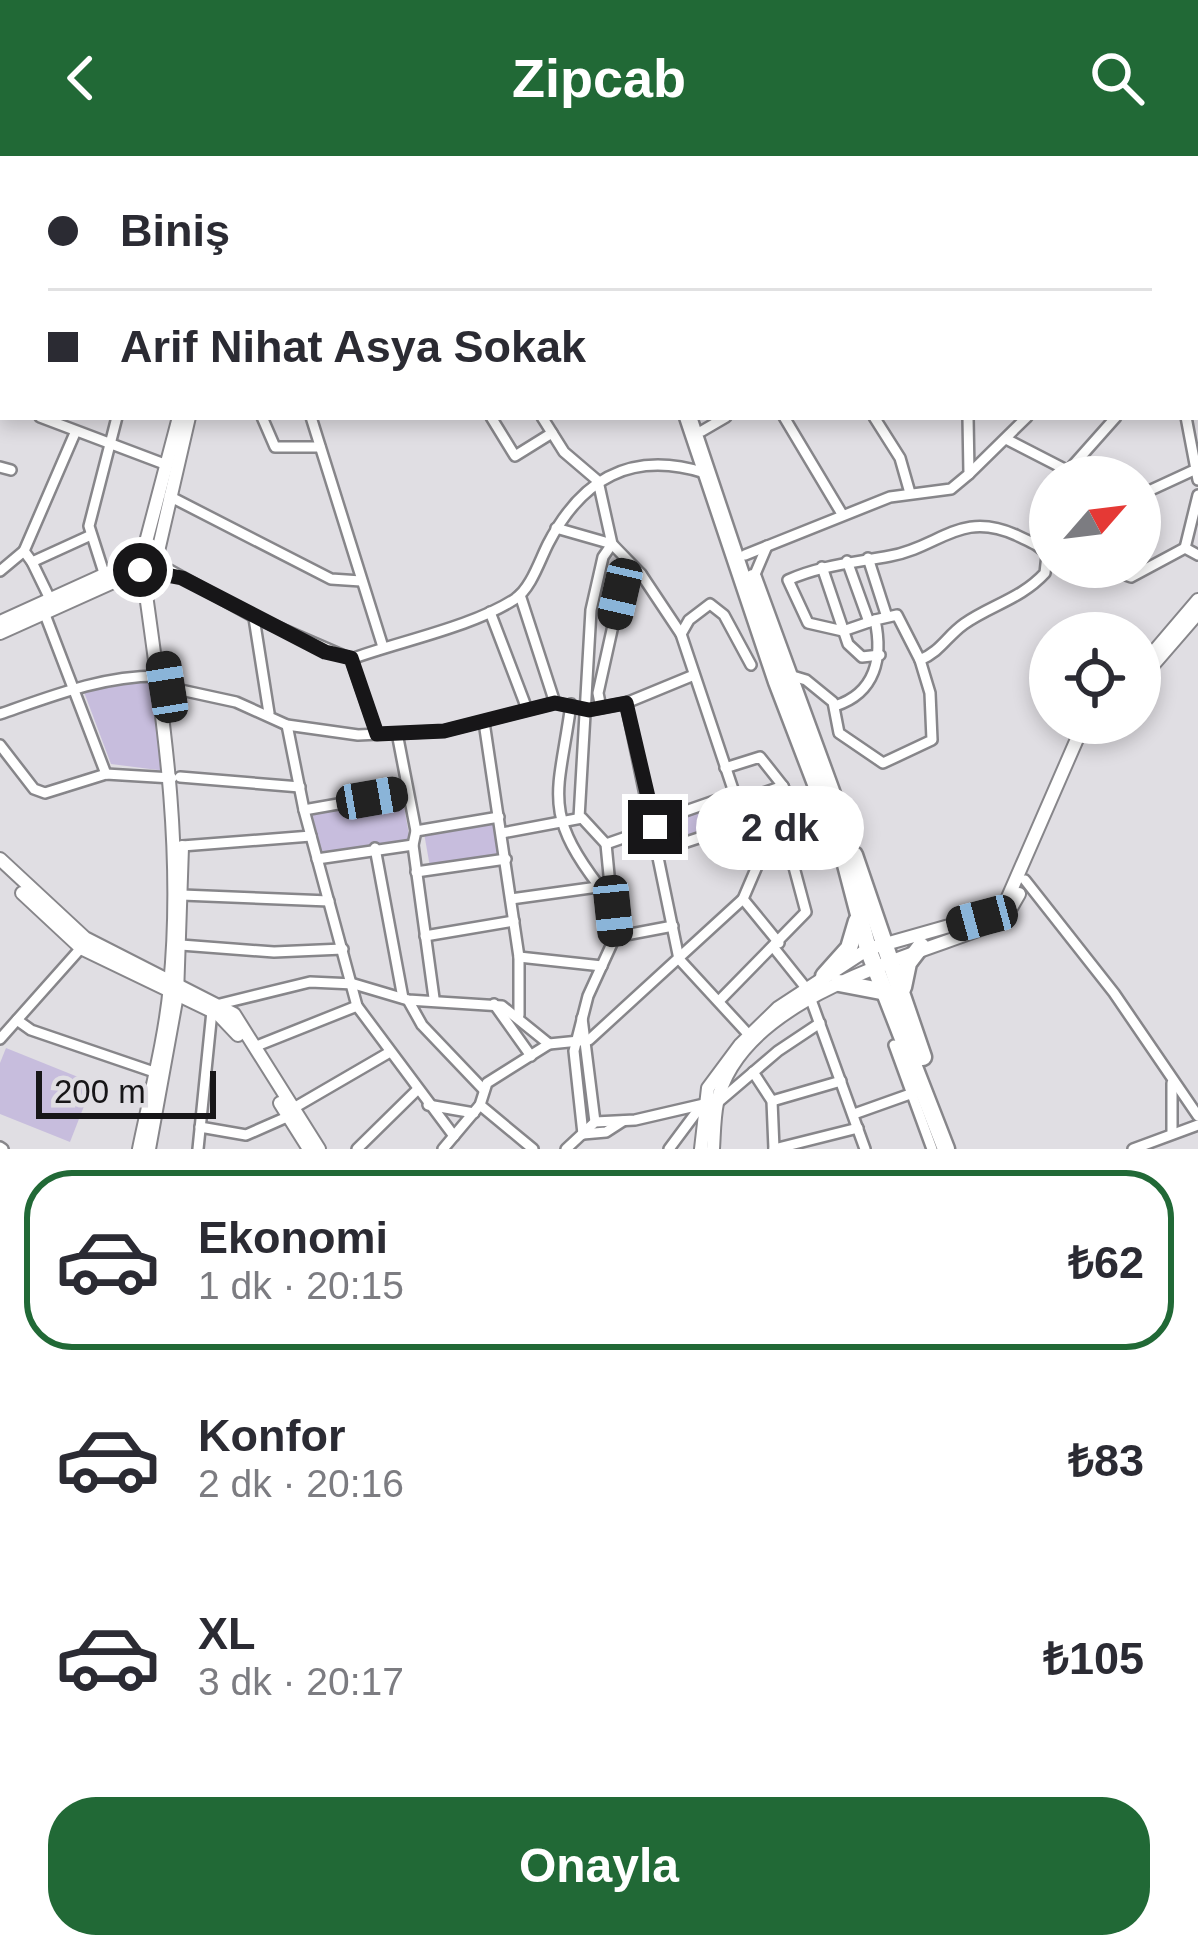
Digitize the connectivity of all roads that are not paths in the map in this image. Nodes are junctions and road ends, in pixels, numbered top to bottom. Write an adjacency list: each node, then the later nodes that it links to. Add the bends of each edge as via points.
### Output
1 (47, 420): 16 (street)
2 (116, 420): 20 (street)
3 (177, 420): 24 (main road)
4 (188, 420): 32 (main road)
5 (263, 420): 21 (street, via 275,447)
6 (312, 420): 21 (street)
7 (493, 420): 17 (street, via 514,456)
8 (544, 420): 17 (street)
9 (689, 420): 25 (highway)
10 (786, 420): 33 (street)
11 (876, 420): 30 (street)
12 (968, 420): 26 (street)
13 (1024, 420): 19 (street)
14 (1114, 420): 23 (street)
15 (700, 424): 41 (highway)
16 (75, 433): 20 (street); 39 (street)
17 (552, 433): 28 (street)
18 (1193, 433): 27 (street)
19 (1006, 439): 22 (street); 26 (street)
20 (109, 445): 24 (street); 35 (street)
21 (320, 447): 52 (street)
22 (1039, 456)
23 (1087, 456)
24 (167, 465): 46 (main road)
25 (705, 473): 28 (street, via 670,462); 72 (highway)
26 (968, 474): 30 (street, via 943,492)
27 (1195, 475): 29 (street)
28 (598, 481): 34 (street); 36 (street)
29 (1161, 488)
30 (910, 494): 33 (street)
31 (1198, 495): 38 (street)
32 (169, 496): 46 (main road); 52 (street, via 331,579)
33 (842, 514): 37 (street)
34 (556, 528): 36 (street); 53 (street)
35 (89, 536): 45 (street); 49 (street)
36 (612, 544): 50 (street); 80 (street, via 591,610)
37 (767, 546): 41 (street); 51 (street)
38 (1185, 548): 40 (street); 44 (street)
39 (24, 551): 45 (street); 48 (street)
40 (1198, 554)
41 (745, 555): 51 (highway)
42 (868, 558): 43 (street); 59 (street); 69 (street, via 988,524 1046,551 1048,569 1022,596 963,625)
43 (847, 560): 47 (street); 59 (street)
44 (1161, 561)
45 (32, 562): 55 (street)
46 (148, 566): 49 (main road); 55 (main road); 58 (street); 73 (main road)
47 (822, 567): 61 (street); 61 (street, via 790,578 788,588 802,620)
48 (0, 571)
49 (104, 573): 55 (main road)
50 (641, 574): 63 (street); 80 (street, via 620,594)
51 (753, 579): 72 (highway)
52 (361, 581): 65 (street)
53 (520, 596): 56 (street); 75 (street)
54 (1198, 600): 64 (main road)
55 (47, 605): 60 (main road); 62 (main road); 74 (street)
56 (490, 612): 65 (street); 79 (street)
57 (1198, 614): 67 (main road)
58 (254, 617): 68 (street); 81 (street)
59 (877, 618): 61 (street); 66 (street); 69 (street, via 897,615)
60 (0, 622)
61 (843, 631): 66 (street, via 856,655)
62 (0, 633)
63 (681, 634): 70 (street, via 710,604); 71 (street)
64 (1161, 643)
65 (383, 647): 68 (street)
66 (880, 655): 78 (street, via 860,692)
67 (1161, 656)
68 (351, 658): 86 (street)
69 (920, 660): 78 (street, via 932,740 876,761 839,733)
70 (751, 664)
71 (694, 675): 76 (street); 90 (street)
72 (781, 675): 78 (street, via 806,680); 124 (highway); 134 (highway)
73 (162, 681): 74 (street, via 127,676); 81 (street); 92 (main road)
74 (71, 688): 82 (street); 91 (street)
75 (555, 703): 77 (street); 79 (street)
76 (626, 703): 80 (street); 102 (street)
77 (571, 704): 80 (street); 100 (street)
78 (835, 706)
79 (526, 709): 83 (street)
80 (595, 709): 99 (street)
81 (269, 713): 84 (street)
82 (0, 714)
83 (484, 722): 85 (street); 98 (street)
84 (287, 725): 86 (street); 94 (street)
85 (398, 733): 86 (street); 95 (street)
86 (377, 734)
87 (1079, 744): 134 (main road, via 1002,911)
88 (1080, 744): 118 (main road)
89 (0, 746): 91 (street, via 45,793)
90 (725, 768): 93 (street, via 758,756); 96 (street)
91 (106, 774): 92 (street)
92 (176, 777): 94 (street); 108 (main road); 140 (main road)
93 (783, 786): 96 (street); 111 (street, via 809,844)
94 (300, 787): 97 (street)
95 (406, 792): 97 (street); 103 (street)
96 (735, 798): 101 (street); 102 (street)
97 (304, 810): 105 (street)
98 (500, 817): 103 (street); 104 (street)
99 (579, 818): 100 (street); 106 (street)
100 (559, 822): 104 (street); 119 (street)
101 (744, 823): 110 (street); 115 (street)
102 (654, 824): 106 (street); 110 (street)
103 (416, 831): 107 (street)
104 (502, 833): 114 (street)
105 (311, 836): 108 (street); 113 (street)
106 (606, 844): 119 (street)
107 (413, 845): 109 (street); 117 (street)
108 (182, 846): 120 (main road)
109 (376, 848): 113 (street); 144 (street)
110 (659, 850): 126 (street)
111 (791, 856): 115 (street); 130 (street, via 807,906)
112 (0, 859): 140 (main road, via 86,938)
113 (317, 859): 123 (street)
114 (506, 859): 117 (street); 121 (street)
115 (758, 864): 122 (street)
116 (0, 872): 132 (main road)
117 (416, 872): 127 (street)
118 (1025, 880): 131 (main road, via 1008,918); 164 (street)
119 (605, 886): 121 (street); 128 (street)
120 (182, 895): 123 (street); 129 (main road)
121 (511, 899): 125 (street)
122 (742, 899): 130 (street); 136 (street)
123 (329, 901): 133 (street)
124 (857, 908): 134 (highway); 138 (highway, via 849,948)
125 (514, 921): 127 (street); 135 (street)
126 (673, 926): 128 (street); 136 (street)
127 (425, 936): 143 (street)
128 (615, 937): 137 (street)
129 (181, 945): 133 (street); 140 (main road)
130 (777, 945): 141 (street); 145 (street)
131 (921, 946): 134 (main road); 142 (highway)
132 (81, 948): 140 (main road); 151 (street)
133 (343, 950): 139 (street)
134 (880, 955): 138 (main road); 142 (highway)
135 (519, 957): 137 (street); 149 (street)
136 (680, 959): 145 (street); 155 (street)
137 (602, 966): 150 (street)
138 (831, 980): 141 (main road); 142 (highway)
139 (353, 984): 144 (street); 147 (street); 148 (street, via 310,982)
140 (174, 987): 148 (main road); 162 (main road); 186 (main road)
141 (808, 992): 152 (street); 153 (main road); 170 (main road, via 749,1047)
142 (894, 993): 201 (highway)
143 (434, 998): 144 (street); 146 (street)
144 (406, 999): 166 (street)
145 (719, 1001): 153 (street)
146 (494, 1004): 149 (street); 161 (street)
147 (358, 1006): 159 (street); 160 (street)
148 (216, 1008): 159 (main road, via 234,1014); 174 (main road); 179 (street)
149 (519, 1016): 157 (street)
150 (582, 1018): 155 (street); 156 (street)
151 (17, 1020): 154 (street); 162 (street)
152 (820, 1023): 163 (street); 165 (street)
153 (749, 1034): 170 (main road, via 708,1088)
154 (0, 1040)
155 (589, 1040): 156 (street); 178 (street)
156 (576, 1042): 157 (street); 182 (street)
157 (549, 1044): 161 (street)
158 (894, 1045): 168 (street)
159 (254, 1047): 174 (main road)
160 (390, 1052): 167 (street); 174 (street)
161 (531, 1056): 166 (street)
162 (154, 1072): 185 (main road)
163 (753, 1072): 169 (street); 170 (street)
164 (1172, 1077): 176 (street); 181 (street)
165 (841, 1081): 169 (street); 175 (street)
166 (483, 1089): 172 (street)
167 (416, 1091): 171 (street); 190 (street)
168 (913, 1093): 175 (street); 200 (street)
169 (772, 1101): 198 (street)
170 (710, 1104): 173 (street); 196 (main road); 197 (main road)
171 (428, 1105): 172 (street); 183 (street)
172 (477, 1109): 183 (street); 184 (street)
173 (688, 1111): 177 (street); 195 (street)
174 (290, 1113): 179 (street, via 246,1135); 188 (main road); 189 (main road)
175 (854, 1114): 180 (street)
176 (1198, 1120): 181 (street)
177 (622, 1121): 178 (street); 182 (street)
178 (595, 1122): 182 (street)
179 (200, 1127): 187 (street)
180 (858, 1129): 198 (street); 199 (street)
181 (1172, 1131): 202 (street)
182 (583, 1134): 194 (street)
183 (454, 1136): 191 (street)
184 (518, 1136): 192 (street); 193 (street)
185 (139, 1149)
186 (149, 1149)
187 (198, 1149)
188 (308, 1149)
189 (320, 1149)
190 (357, 1149)
191 (443, 1149)
192 (505, 1149)
193 (533, 1149)
194 (566, 1149)
195 (669, 1149)
196 (701, 1149)
197 (713, 1149)
198 (774, 1149)
199 (865, 1149)
200 (932, 1149)
201 (950, 1149)
202 (1133, 1149)

